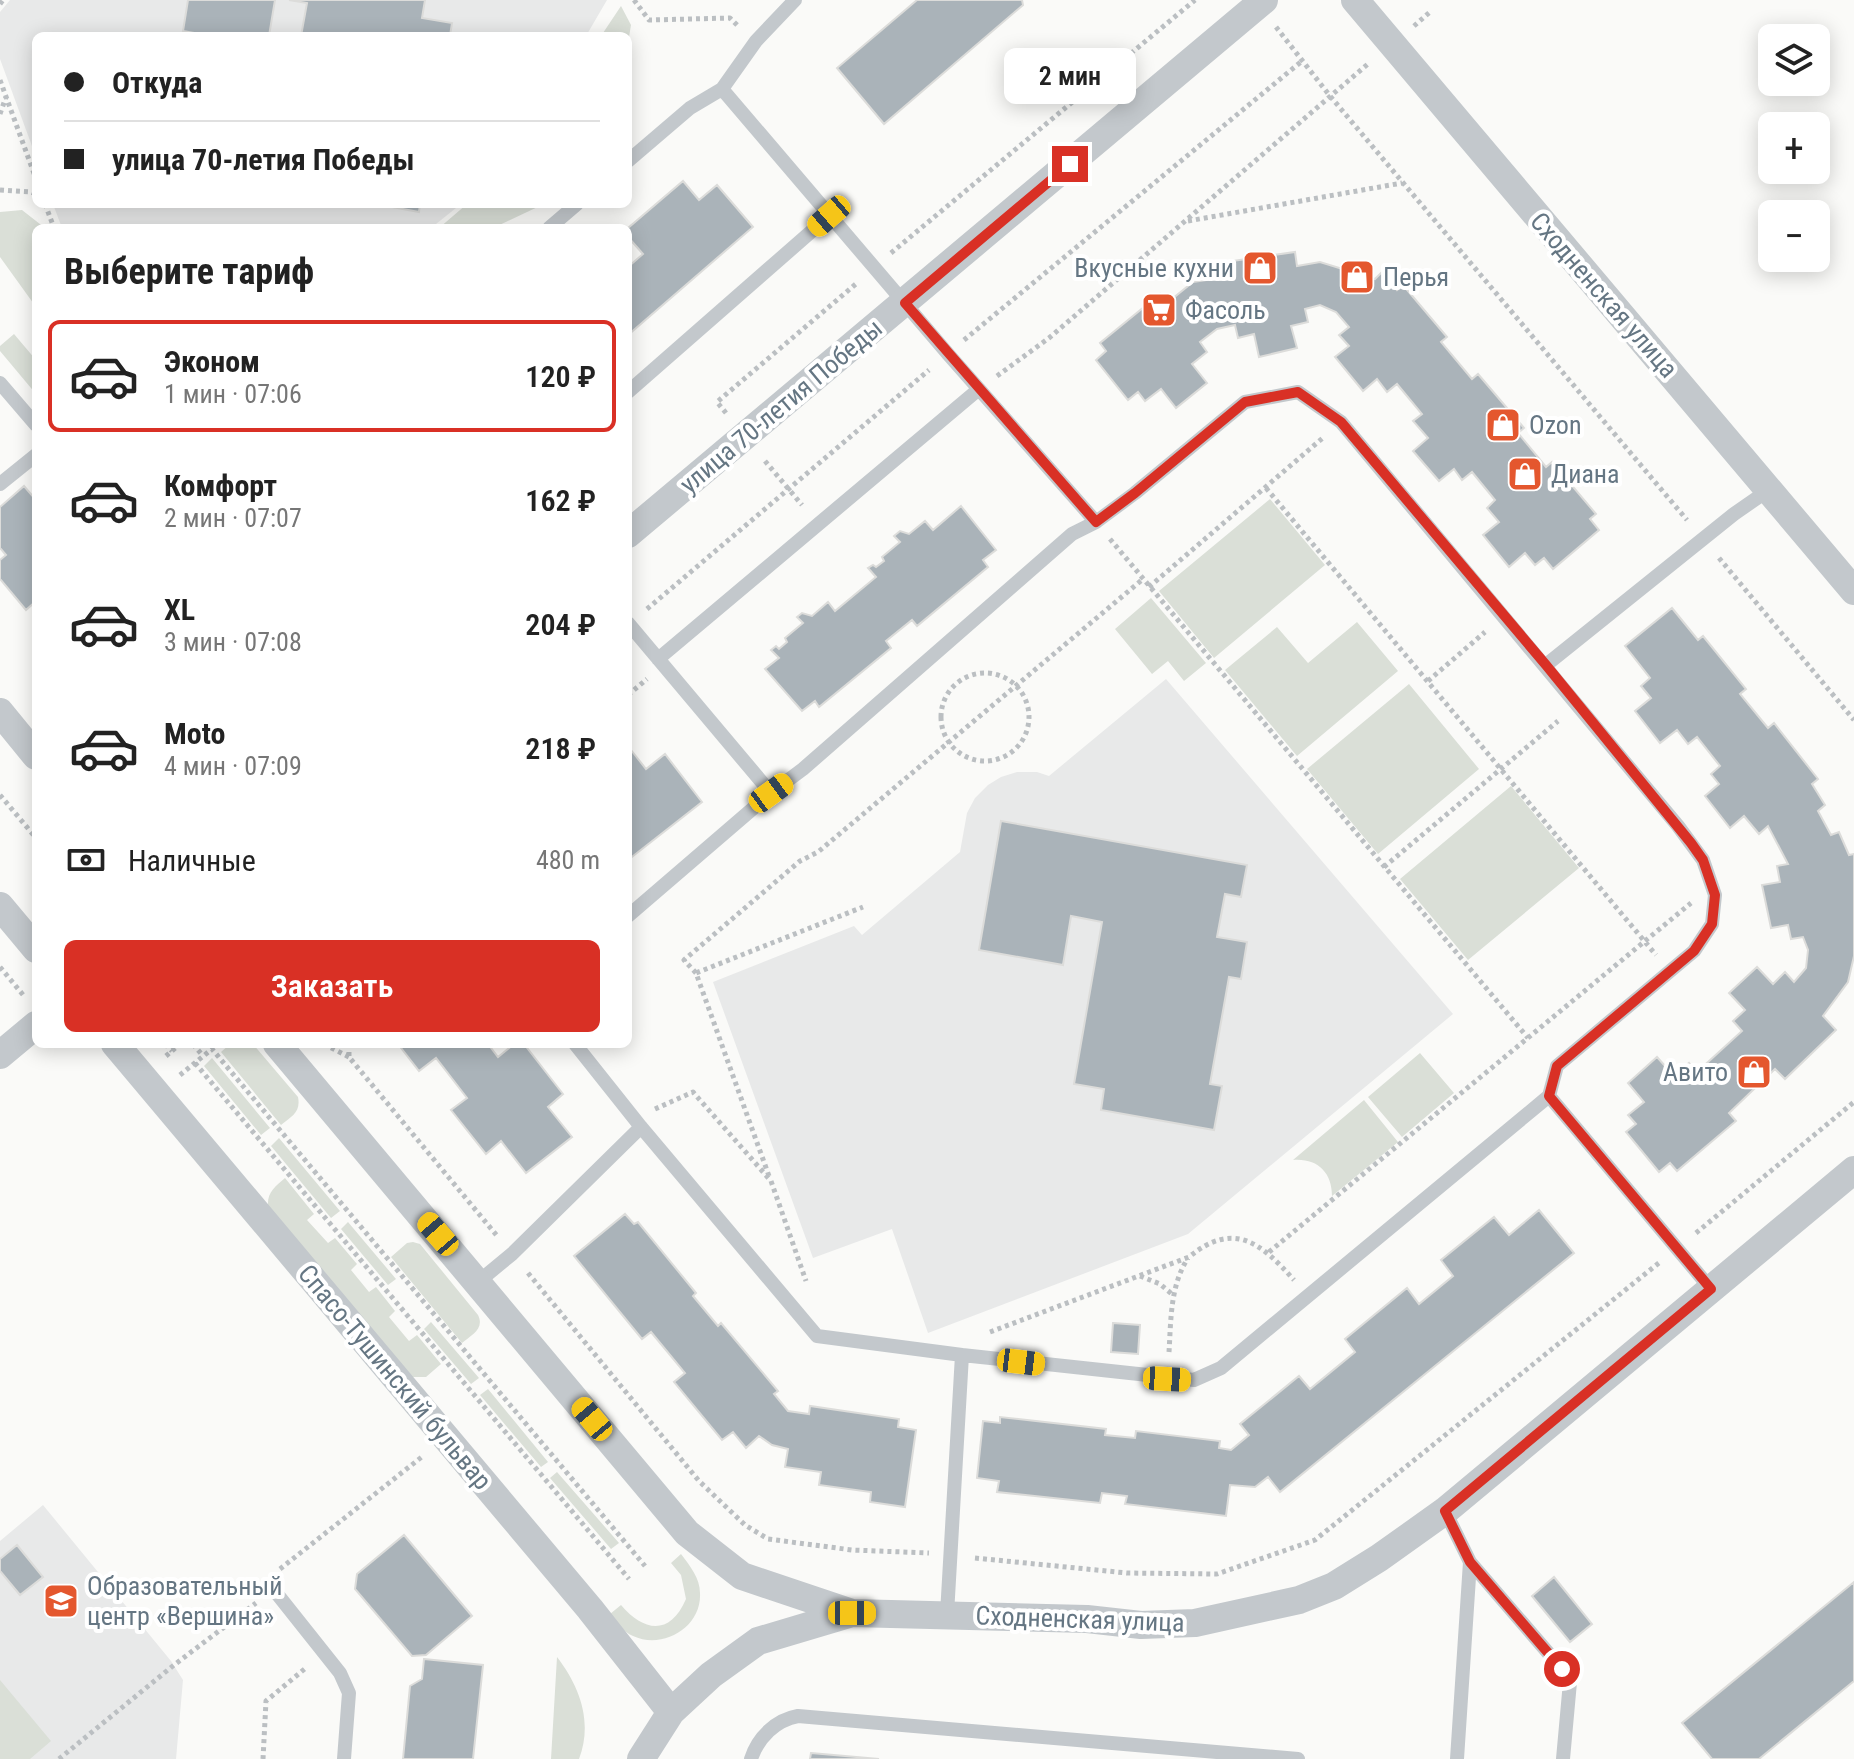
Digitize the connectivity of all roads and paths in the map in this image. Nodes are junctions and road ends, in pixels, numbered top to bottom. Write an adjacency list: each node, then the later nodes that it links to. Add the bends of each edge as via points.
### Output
1 (634, 0): 7 (path, via 649,20)
2 (795, 0): 10 (lane, via 756,41)
3 (1195, 0): 23 (path)
4 (1355, 0): 8 (street, Сходненская улица)
5 (1262, 2): 11 (path); 24 (street, улица 70-летия Победы)
6 (1431, 11): 8 (path)
7 (730, 18)
8 (1392, 44): 11 (path); 33 (street, Сходненская улица)
9 (0, 80): 12 (path)
10 (722, 89): 14 (lane, via 690,108); 20 (lane)
11 (1330, 96): 16 (path); 21 (path)
12 (6, 97): 13 (path); 15 (path)
13 (0, 114)
14 (632, 158)
15 (32, 168)
16 (1403, 182): 21 (path); 36 (path)
17 (0, 190): 18 (path)
18 (32, 192)
19 (572, 208): 22 (lane)
20 (829, 216): 23 (lane); 26 (lane)
21 (1185, 221): 27 (path, via 1049,338)
22 (554, 224)
23 (874, 267): 24 (lane)
24 (905, 303): 27 (lane); 35 (street, улица 70-летия Победы)
25 (0, 383): 28 (lane)
26 (632, 388)
27 (979, 389): 34 (lane); 42 (lane)
28 (32, 420)
29 (1341, 422): 32 (path); 34 (lane, via 1298,392 1245,402); 40 (lane)
30 (32, 458): 31 (lane)
31 (0, 484)
32 (1266, 488): 38 (path); 44 (path)
33 (1770, 489): 36 (lane); 39 (street, Сходненская улица)
34 (1096, 522): 37 (path); 52 (lane, via 1072,534)
35 (632, 531)
36 (1703, 539): 43 (lane); 48 (path)
37 (1143, 579): 38 (path); 45 (path)
38 (1149, 587): 55 (path)
39 (1854, 591)
40 (1504, 616): 43 (lane); 44 (path)
41 (632, 628): 42 (lane)
42 (658, 659): 52 (lane)
43 (1546, 665): 46 (lane)
44 (1428, 681): 51 (path)
45 (1016, 686): 49 (path); 49 (path, via 993,673 955,684 942,706); 49 (path, via 1029,712 1023,740 1013,751 1001,758 972,760)
46 (1578, 705): 51 (path); 56 (lane, via 1678,826 1703,860)
47 (0, 712): 50 (street)
48 (1854, 720)
49 (949, 743): 64 (path, via 684,960)
50 (32, 751)
51 (1501, 768): 55 (path); 60 (path)
52 (771, 793): 59 (lane)
53 (0, 795): 54 (path)
54 (32, 833)
55 (1384, 867): 66 (path)
56 (1712, 886): 60 (path); 63 (lane, via 1712,924 1694,951)
57 (0, 906): 61 (street)
58 (863, 907): 64 (path)
59 (632, 913)
60 (1645, 943): 63 (path); 66 (path)
61 (32, 944)
62 (0, 967): 65 (path)
63 (1670, 970): 80 (lane, via 1557,1066)
64 (696, 973): 83 (path)
65 (32, 1013): 75 (street)
66 (1528, 1038): 84 (path)
67 (118, 1048): 95 (street, Спасо-Тушинский бульвар)
68 (169, 1048): 74 (path)
69 (196, 1048): 76 (path)
70 (280, 1048): 87 (street)
71 (332, 1048): 77 (path)
72 (578, 1048): 81 (lane)
73 (212, 1049): 76 (path); 98 (path)
74 (172, 1051)
75 (0, 1055)
76 (203, 1056): 78 (path)
77 (349, 1057)
78 (195, 1063): 79 (path, via 179,1076); 99 (path)
79 (172, 1070)
80 (1549, 1096): 88 (lane); 91 (lane)
81 (637, 1122): 83 (path, via 693,1092); 87 (lane, via 512,1254); 93 (lane, via 817,1336)
82 (1854, 1170): 88 (street, Сходненская улица)
83 (771, 1181): 89 (path)
84 (1269, 1252): 85 (path, via 1241,1239 1224,1239 1203,1245); 91 (path)
85 (1189, 1257): 86 (path); 90 (path)
86 (1139, 1276): 90 (path); 92 (path)
87 (478, 1282): 101 (street, via 687,1533 742,1576)
88 (1711, 1289): 96 (street, Сходненская улица)
89 (810, 1292)
90 (1173, 1295): 94 (path)
91 (1307, 1295): 94 (lane, via 1221,1368 1194,1380)
92 (976, 1338)
93 (962, 1355): 94 (lane); 102 (lane)
94 (1167, 1379)
95 (446, 1437): 100 (path, via 278,1571); 104 (street, Спасо-Тушинский бульвар)
96 (1445, 1511): 97 (lane); 102 (street, Сходненская улица, via 1334,1586 1299,1600 1195,1623)
97 (1470, 1562): 111 (lane); 112 (lane, via 1570,1682)
98 (645, 1566)
99 (629, 1579)
100 (274, 1590): 103 (lane); 105 (path)
101 (852, 1613): 102 (street, Сходненская улица); 104 (street, Сходненская улица, via 758,1641)
102 (947, 1614)
103 (324, 1653): 106 (path, via 266,1701); 107 (lane, via 349,1693)
104 (671, 1712): 108 (street, Сходненская улица)
105 (59, 1759)
106 (263, 1759)
107 (344, 1759)
108 (641, 1759)
109 (751, 1759): 110 (lane, via 777,1723 798,1716)
110 (1298, 1759)
111 (1457, 1759)
112 (1563, 1759)

